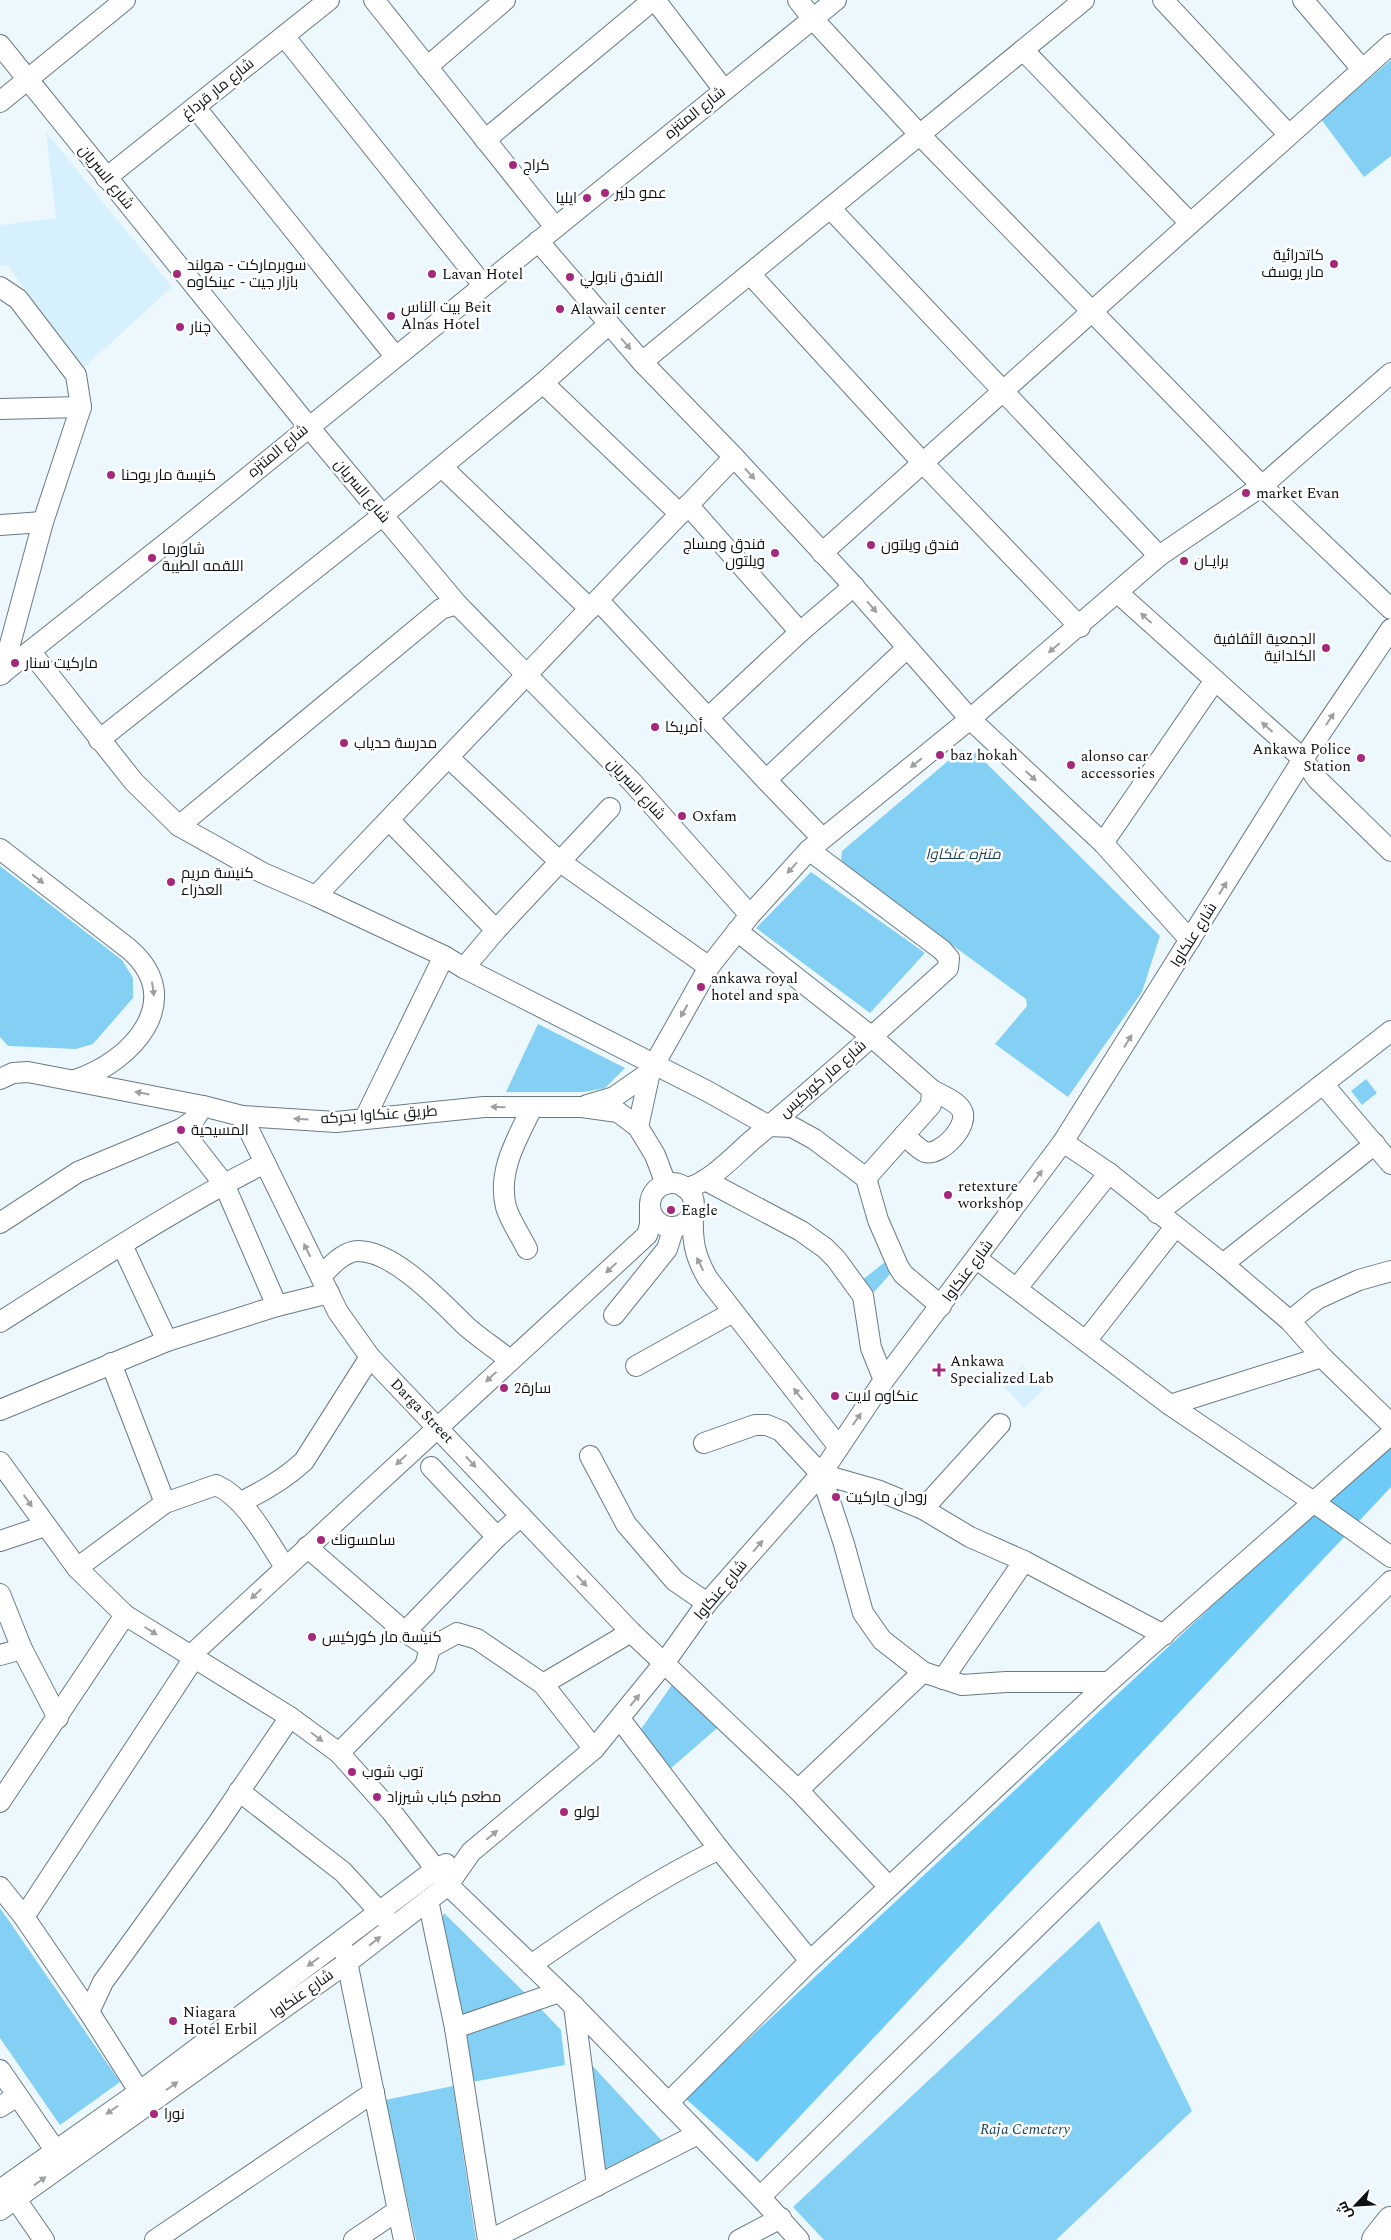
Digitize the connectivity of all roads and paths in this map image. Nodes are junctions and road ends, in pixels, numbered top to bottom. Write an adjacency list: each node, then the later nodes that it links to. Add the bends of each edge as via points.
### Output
1 (125, 0): 18 (street)
2 (329, 0): 12 (street, شارع مار قرداغ)
3 (374, 0): 16 (street)
4 (506, 0): 16 (street)
5 (654, 0): 19 (street); 24 (street)
6 (798, 0): 11 (street)
7 (836, 0): 11 (street, شارع المتنزه)
8 (1084, 0): 15 (street)
9 (1163, 0): 22 (street)
10 (1303, 0): 17 (street)
11 (812, 18): 19 (street, شارع المتنزه); 23 (street)
12 (284, 36): 21 (street, شارع مار قرداغ); 31 (street)
13 (1391, 44): 17 (street)
14 (0, 45): 18 (street, شارع السريان)
15 (1023, 50): 23 (street); 27 (street)
16 (427, 67): 24 (street)
17 (1362, 69): 22 (street)
18 (28, 77): 20 (street); 25 (street, شارع السريان)
19 (724, 90): 28 (street, شارع المتنزه)
20 (0, 102)
21 (195, 107): 25 (street, شارع مار قرداغ); 35 (street)
22 (1288, 134): 27 (street)
23 (920, 135): 26 (street); 33 (street)
24 (485, 140): 28 (street)
25 (106, 178): 42 (street, شارع السريان)
26 (830, 208): 30 (street); 39 (street)
27 (1190, 223): 33 (street)
28 (554, 227): 29 (street, شارع المتنزه)
29 (538, 240): 31 (street, شارع المتنزه); 34 (street)
30 (750, 274): 36 (street); 44 (street)
31 (483, 285): 35 (street, شارع المتنزه)
32 (0, 287): 40 (street, via 18,299 76,375)
33 (1093, 311): 39 (street); 46 (street)
34 (609, 324): 36 (street, one-way to 36); 38 (street)
35 (395, 356): 42 (street, شارع المتنزه)
36 (642, 362): 43 (street)
37 (1391, 373): 46 (street)
38 (543, 383): 45 (street); 47 (street)
39 (1004, 391): 44 (street); 52 (street)
40 (81, 407): 41 (street); 49 (street)
41 (0, 409)
42 (308, 426): 48 (street, شارع السريان); 62 (street, شارع المتنزه)
43 (734, 457): 47 (street); 51 (street, one-way to 51)
44 (924, 463): 51 (street); 58 (street)
45 (442, 467): 48 (street); 56 (street)
46 (1262, 486): 52 (street); 57 (street)
47 (684, 510): 56 (street); 60 (street)
48 (383, 515): 55 (street, شارع السريان); 68 (street)
49 (43, 522): 50 (street); 63 (street)
50 (0, 525)
51 (822, 553): 53 (street)
52 (1159, 556): 54 (street)
53 (854, 586): 60 (street); 61 (street, one-way to 61)
54 (1118, 593): 58 (street); 65 (street, one-way to 54)
55 (457, 604): 64 (street, شارع السريان); 74 (street, via 441,609)
56 (594, 604): 64 (street); 66 (street)
57 (1391, 609)
58 (1080, 626): 67 (street, one-way to 67)
59 (1391, 629): 70 (street, شارع عنكاوا, one-way to 59)
60 (800, 632): 66 (street)
61 (907, 648): 67 (street); 71 (street)
62 (30, 651): 63 (street, شارع المتنزه); 68 (street)
63 (1, 675)
64 (526, 676): 69 (street); 81 (street, شارع السريان, via 632,782)
65 (1215, 680): 70 (street, one-way to 65); 75 (street)
66 (709, 717): 71 (street)
67 (970, 719): 75 (street, one-way to 75); 76 (street, one-way to 76)
68 (99, 740): 74 (street, via 134,782)
69 (449, 758): 73 (street); 79 (street)
70 (1303, 759): 78 (street, via 1317,779); 84 (street, شارع عنكاوا, one-way to 70)
71 (766, 780): 76 (street)
72 (610, 808): 79 (street)
73 (389, 820): 80 (street); 82 (street)
74 (179, 826): 80 (street, via 263,873)
75 (1103, 843): 84 (street)
76 (816, 844): 81 (street, one-way to 81); 89 (street, شارع مار كوركيس, via 949,958 948,968)
77 (0, 849): 92 (street, one-way to 92, via 129,949 142,960 150,974 154,1008 138,1038 112,1063)
78 (1391, 850)
79 (559, 861): 82 (street); 86 (street)
80 (316, 896): 85 (street)
81 (750, 915): 83 (street)
82 (496, 930): 87 (street)
83 (737, 931): 86 (street); 89 (street)
84 (1190, 940): 104 (street, شارع عنكاوا, one-way to 84)
85 (444, 956): 87 (street); 99 (street)
86 (709, 967): 90 (street, one-way to 90)
87 (464, 968): 90 (street)
88 (1391, 1031): 93 (street)
89 (872, 1037): 94 (street); 100 (street, شارع مار كوركيس)
90 (652, 1068): 96 (street, via 614,1097); 100 (street, via 707,1091); 101 (street)
91 (0, 1079): 92 (street, طريق عنكاوا بحركه, via 28,1072)
92 (75, 1080): 95 (street, طريق عنكاوا بحركه, one-way to 92)
93 (1323, 1084): 105 (street); 115 (street)
94 (932, 1090): 103 (street, via 931,1105); 103 (street, via 960,1107 964,1121 960,1128 932,1153 924,1152)
95 (203, 1106): 98 (street, طريق عنكاوا بحركه); 102 (street, via 194,1120)
96 (582, 1107): 97 (street, طريق عنكاوا بحركه); 101 (street, طريق عنكاوا بحركه, via 618,1112)
97 (532, 1108): 99 (street, طريق عنكاوا بحركه, one-way to 99, via 484,1107); 120 (street, via 503,1178 506,1208)
98 (242, 1116): 99 (street, طريق عنكاوا بحركه, one-way to 98, via 336,1122); 106 (street, Darga Street)
99 (365, 1118)
100 (770, 1126): 109 (street, via 792,1127 814,1139); 110 (street, شارع مار كوركيس)
101 (638, 1127): 112 (street)
102 (181, 1129): 111 (street); 116 (street, via 78,1172)
103 (904, 1135): 109 (street)
104 (1063, 1142): 108 (street); 121 (street, شارع عنكاوا, one-way to 104)
105 (1375, 1144): 107 (street); 122 (street)
106 (265, 1163): 111 (street); 124 (street, Darga Street, one-way to 106)
107 (1391, 1164)
108 (1109, 1173): 115 (street); 125 (street)
109 (866, 1178): 127 (street, via 878,1220 898,1266)
110 (705, 1180): 112 (street, شارع مار كوركيس, via 693,1187); 139 (street, via 800,1231 836,1259 863,1296 871,1348)
111 (224, 1184): 119 (street); 126 (street)
112 (675, 1186): 113 (street, via 654,1192); 114 (street, via 693,1199)
113 (650, 1206): 117 (street, via 659,1223); 136 (street, one-way to 136, via 647,1235)
114 (693, 1212): 117 (street, via 686,1222); 128 (street, one-way to 114, via 699,1265 694,1250)
115 (1157, 1213): 118 (street)
116 (0, 1223)
117 (674, 1227): 129 (street, via 660,1259)
118 (1175, 1227): 122 (street); 133 (street)
119 (122, 1245): 131 (street); 132 (street)
120 (527, 1249)
121 (977, 1259): 125 (street); 127 (street, شارع عنكاوا)
122 (1223, 1264): 130 (street)
123 (1391, 1271): 130 (street, via 1359,1280 1316,1299)
124 (325, 1285): 126 (street); 134 (street, Darga Street, via 338,1312); 136 (street, via 334,1262 356,1251 372,1254 410,1274)
125 (1017, 1288): 133 (street)
126 (277, 1306): 132 (street)
127 (941, 1306): 139 (street, شارع عنكاوا)
128 (733, 1312): 138 (street); 147 (street, one-way to 128)
129 (614, 1315)
130 (1290, 1321): 135 (street)
131 (0, 1322)
132 (167, 1341): 137 (street)
133 (1086, 1341): 140 (street)
134 (370, 1357): 144 (street, Darga Street); 152 (street, via 304,1461 273,1486)
135 (1322, 1357): 140 (street); 143 (street)
136 (510, 1360): 144 (street, one-way to 144)
137 (112, 1364): 141 (street); 153 (street)
138 (636, 1366)
139 (884, 1380): 147 (street, شارع عنكاوا, one-way to 139)
140 (1170, 1405): 154 (street)
141 (0, 1410)
142 (1000, 1424): 155 (street)
143 (1391, 1424)
144 (437, 1427): 156 (street, Darga Street, one-way to 156); 160 (street, one-way to 160)
145 (1391, 1434): 154 (street)
146 (704, 1444): 151 (street, via 755,1425 768,1425 780,1431)
147 (838, 1446): 151 (street, شارع عنكاوا)
148 (590, 1456): 167 (street, via 626,1524 641,1544 675,1581)
149 (0, 1462): 157 (street, one-way to 157)
150 (431, 1467): 158 (street)
151 (821, 1474): 155 (street, via 877,1490); 167 (street, شارع عنكاوا, one-way to 151); 177 (street, via 863,1613 882,1640)
152 (241, 1502): 153 (street, via 216,1485); 163 (street)
153 (165, 1503): 164 (street)
154 (1315, 1503): 161 (street); 171 (street)
155 (923, 1509): 162 (street, via 970,1537)
156 (521, 1516): 158 (street); 170 (street, Darga Street, one-way to 170)
157 (45, 1526): 159 (street); 164 (street)
158 (496, 1537): 169 (street)
159 (0, 1541)
160 (307, 1546): 163 (street); 169 (street)
161 (1391, 1557)
162 (1024, 1561): 171 (street); 178 (street)
163 (285, 1567): 175 (street, one-way to 175)
164 (77, 1568): 168 (street)
165 (1391, 1581): 217 (street)
166 (0, 1594): 173 (street)
167 (708, 1603): 176 (street, شارع عنكاوا)
168 (126, 1615): 175 (street, one-way to 175); 182 (street)
169 (405, 1632): 172 (street)
170 (631, 1632): 176 (street, Darga Street); 180 (street)
171 (1164, 1635): 179 (street)
172 (430, 1648): 180 (street, via 457,1633 477,1639); 185 (street, via 425,1666)
173 (22, 1649): 174 (street); 182 (street)
174 (0, 1655)
175 (192, 1657): 181 (street); 197 (street)
176 (665, 1662): 183 (street, شارع عنكاوا, one-way to 176); 186 (street, Darga Street)
177 (923, 1672): 178 (street); 186 (street)
178 (944, 1679): 179 (street, via 962,1684)
179 (1109, 1682): 194 (street)
180 (543, 1684): 184 (street)
181 (290, 1717): 185 (street, one-way to 185); 187 (street)
182 (58, 1718): 188 (street)
183 (620, 1719): 184 (street, شارع عنكاوا); 189 (street)
184 (594, 1749): 190 (street, شارع عنكاوا, one-way to 184)
185 (339, 1753): 191 (street, via 391,1811)
186 (798, 1790): 194 (street, Darga Street)
187 (239, 1791): 196 (street, via 343,1872); 205 (street, via 103,1982)
188 (0, 1802)
189 (719, 1849): 200 (street); 202 (street, via 617,1905)
190 (471, 1852): 191 (street, شارع عنكاوا); 192 (street, شارع عنكاوا)
191 (436, 1869): 192 (street); 196 (street, شارع عنكاوا)
192 (448, 1885): 195 (street, شارع عنكاوا); 202 (street)
193 (0, 1887): 197 (street)
194 (889, 1887): 200 (street)
195 (428, 1900): 198 (street, شارع عنكاوا); 206 (street)
196 (379, 1912): 198 (street); 199 (street, شارع عنكاوا)
197 (24, 1917): 205 (street)
198 (393, 1926): 201 (street, شارع عنكاوا, one-way to 198)
199 (341, 1940): 201 (street); 210 (street, شارع عنكاوا, one-way to 210)
200 (810, 1961): 211 (street)
201 (348, 1962): 208 (street); 210 (street, شارع عنكاوا, one-way to 201)
202 (532, 1965): 203 (street)
203 (560, 1992): 204 (street); 206 (street)
204 (574, 2006): 211 (street); 215 (street)
205 (89, 2012): 210 (street)
206 (455, 2028): 225 (street)
207 (0, 2070): 209 (street)
208 (374, 2092): 218 (street); 222 (street)
209 (17, 2096): 212 (street); 214 (street)
210 (143, 2098): 214 (street, شارع عنكاوا)
211 (669, 2102): 213 (street)
212 (0, 2107)
213 (698, 2134): 215 (street); 217 (street)
214 (60, 2157): 216 (street, شارع عنكاوا)
215 (597, 2186): 225 (street)
216 (5, 2196): 221 (street)
217 (760, 2197): 219 (street)
218 (397, 2211): 223 (street); 224 (street)
219 (781, 2218): 226 (street); 227 (street)
220 (1391, 2221): 228 (highway)
221 (44, 2240)
222 (155, 2240)
223 (354, 2240)
224 (404, 2240)
225 (489, 2240)
226 (739, 2240)
227 (799, 2240)
228 (1376, 2240)

